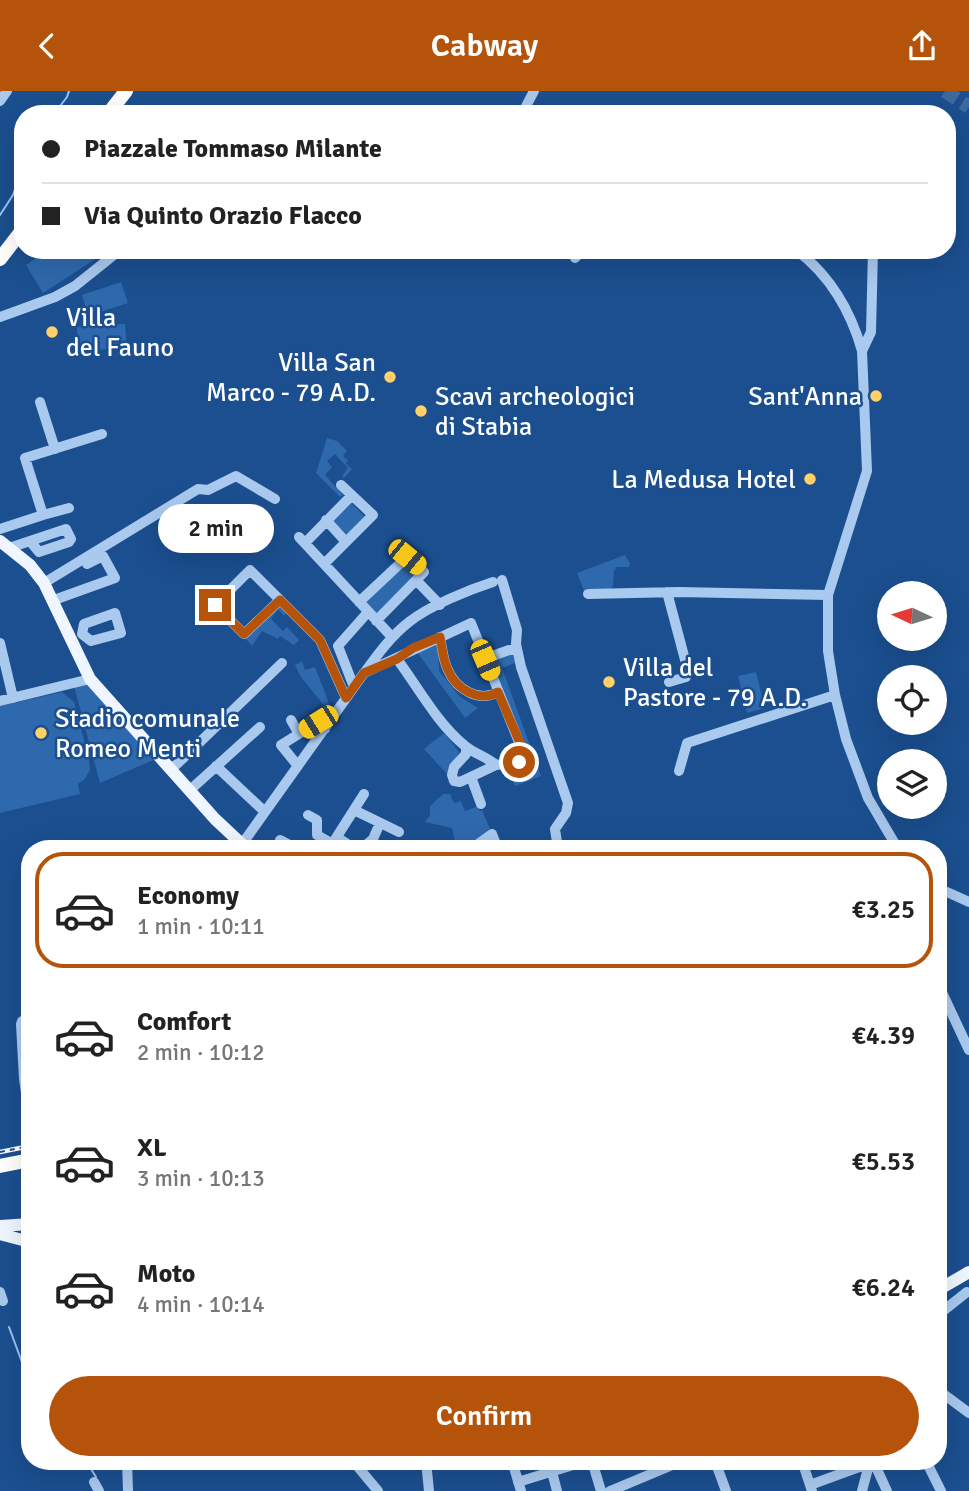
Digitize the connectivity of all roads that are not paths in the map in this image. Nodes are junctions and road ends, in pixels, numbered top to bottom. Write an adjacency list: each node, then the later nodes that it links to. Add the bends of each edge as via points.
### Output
1 (7, 91): 3 (street)
2 (126, 91): 4 (highway)
3 (0, 101)
4 (115, 105)
5 (14, 241): 9 (highway)
6 (109, 259): 10 (street, via 55,297)
7 (807, 259): 11 (street, via 834,289)
8 (873, 259): 11 (street, via 871,332)
9 (0, 260)
10 (0, 317)
11 (862, 351): 31 (street, via 867,471)
12 (40, 402): 14 (street)
13 (102, 434): 14 (street)
14 (55, 449): 19 (street, via 25,459)
15 (341, 485): 16 (street)
16 (352, 495): 20 (street); 23 (street, via 373,515)
17 (275, 499): 28 (street, via 236,476 208,490 198,489)
18 (69, 508): 19 (street)
19 (43, 515): 21 (street)
20 (326, 520): 23 (street); 25 (street, via 302,540)
21 (0, 529)
22 (30, 541): 24 (street)
23 (346, 542): 25 (street)
24 (5, 544): 28 (main road)
25 (324, 564): 34 (street)
26 (70, 571): 32 (street, via 103,557 115,578)
27 (416, 580): 34 (street, via 424,572 407,557); 35 (street); 37 (street)
28 (44, 583): 32 (main road)
29 (667, 592): 30 (street); 31 (street); 47 (street, via 688,671 686,677)
30 (588, 594)
31 (828, 595): 50 (street, via 828,651)
32 (54, 600): 46 (main road, via 77,636)
33 (280, 600): 33 (street, via 244,634 215,605 250,570); 52 (street, via 320,640)
34 (359, 602): 36 (street)
35 (440, 605): 38 (street); 41 (street, via 497,581 517,630)
36 (368, 612): 37 (street); 48 (street, via 338,646)
37 (376, 621): 38 (street)
38 (392, 637): 45 (street)
39 (440, 637): 42 (street); 43 (street, via 471,623); 49 (street, via 447,669 465,691 485,696)
40 (0, 643): 51 (street)
41 (517, 650): 43 (street); 78 (street, via 568,803 555,829)
42 (397, 659): 45 (street); 58 (street)
43 (484, 659): 49 (street)
44 (282, 663): 62 (street)
45 (364, 673): 48 (street)
46 (90, 679): 51 (street); 62 (main road)
47 (669, 683)
48 (354, 687): 52 (street)
49 (498, 692): 59 (street, via 526,757)
50 (835, 695): 63 (street, via 687,743); 79 (street, via 869,798)
51 (13, 698): 53 (street)
52 (346, 698): 56 (street)
53 (0, 701)
54 (291, 720): 57 (street)
55 (260, 727): 61 (street)
56 (324, 729): 57 (street, via 318,722); 60 (street)
57 (299, 734): 60 (street, via 281,745)
58 (466, 747): 59 (street); 64 (street, via 452,775 460,782)
59 (496, 765): 64 (street)
60 (298, 766): 69 (street)
61 (216, 767): 65 (street); 69 (street)
62 (170, 768): 65 (main road)
63 (679, 771)
64 (471, 777): 67 (street)
65 (190, 790): 73 (main road)
66 (364, 794): 68 (street)
67 (481, 804)
68 (354, 810): 71 (street); 76 (street)
69 (265, 812): 74 (street)
70 (308, 815): 75 (street, via 317,820 317,835)
71 (380, 823): 72 (street); 77 (street)
72 (399, 832)
73 (233, 840)
74 (245, 840)
75 (326, 840)
76 (335, 840)
77 (372, 840)
78 (557, 840)
79 (893, 840)
80 (947, 892): 81 (street)
81 (969, 902)
82 (947, 1003): 83 (street)
83 (969, 1049)
84 (21, 1162): 85 (highway)
85 (0, 1166)
86 (0, 1226): 88 (main road)
87 (21, 1228): 88 (main road)
88 (15, 1231): 89 (main road); 90 (main road)
89 (0, 1234)
90 (21, 1235)
91 (969, 1272): 92 (main road)
92 (957, 1279): 93 (main road); 94 (street)
93 (947, 1285)
94 (968, 1292): 95 (street)
95 (947, 1308)
96 (947, 1397): 97 (street)
97 (969, 1413)
98 (127, 1470): 113 (street)
99 (360, 1470): 114 (street)
100 (427, 1470): 115 (street)
101 (558, 1470): 110 (street)
102 (595, 1470): 117 (street)
103 (652, 1470): 118 (street)
104 (718, 1470): 119 (street)
105 (805, 1470): 112 (street)
106 (852, 1470): 112 (street)
107 (868, 1470): 120 (street)
108 (877, 1470): 121 (street)
109 (930, 1470): 122 (street)
110 (552, 1472): 111 (street); 116 (street)
111 (519, 1486)
112 (811, 1488)
113 (128, 1491)
114 (378, 1491)
115 (429, 1491)
116 (557, 1491)
117 (601, 1491)
118 (610, 1491)
119 (726, 1491)
120 (862, 1491)
121 (887, 1491)
122 (940, 1491)

